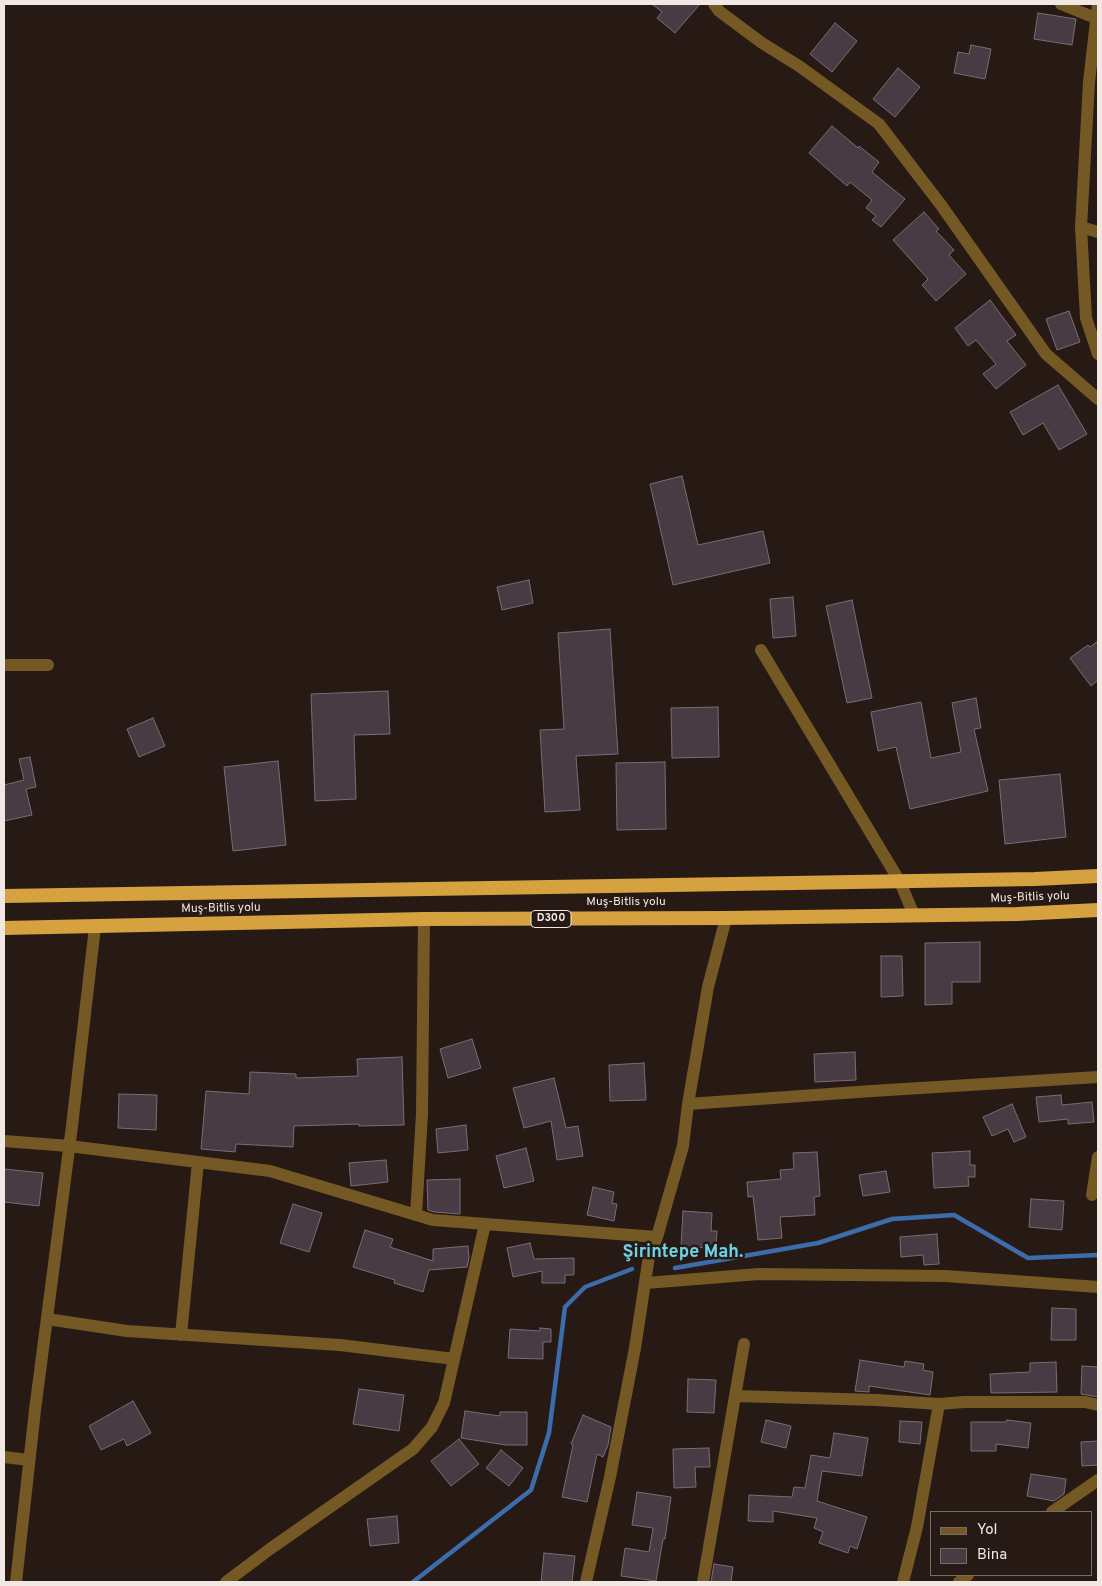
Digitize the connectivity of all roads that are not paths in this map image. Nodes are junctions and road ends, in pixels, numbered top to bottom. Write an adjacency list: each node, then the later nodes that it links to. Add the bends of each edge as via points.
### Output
1 (714, 4): 8 (street, via 754,37 879,124 941,205 1046,354)
2 (1061, 4): 4 (street)
3 (1098, 4): 4 (street)
4 (1097, 19): 5 (street, via 1089,82)
5 (1082, 227): 6 (street); 7 (street, via 1086,318)
6 (1098, 232)
7 (1098, 354)
8 (1098, 399)
9 (761, 650): 13 (street)
10 (4, 665): 11 (street)
11 (48, 665)
12 (1098, 876): 13 (highway, Muş-Bitlis yolu)
13 (900, 882): 14 (highway, Muş-Bitlis yolu); 16 (street)
14 (4, 896)
15 (1098, 910): 16 (highway, Muş-Bitlis yolu / D300)
16 (914, 915): 17 (highway, Muş-Bitlis yolu / D300)
17 (726, 918): 18 (highway, Muş-Bitlis yolu / D300); 22 (street, via 708,987)
18 (424, 919): 19 (highway, Muş-Bitlis yolu / D300); 28 (street, via 422,1114)
19 (95, 927): 20 (highway, Muş-Bitlis yolu / D300); 24 (street)
20 (4, 928)
21 (1098, 1077): 22 (street)
22 (688, 1104): 30 (street, via 683,1146)
23 (4, 1141): 24 (street)
24 (69, 1146): 26 (street); 33 (street)
25 (1098, 1157): 27 (street)
26 (198, 1162): 28 (street, via 270,1171); 34 (street)
27 (1092, 1195)
28 (416, 1215): 29 (street, via 433,1220)
29 (485, 1224): 30 (street); 36 (street)
30 (657, 1236): 31 (street, via 649,1256)
31 (646, 1283): 32 (street, via 779,1274 945,1276); 46 (street, via 612,1468)
32 (1098, 1287)
33 (47, 1319): 34 (street, via 127,1331); 41 (street)
34 (182, 1335): 36 (street, via 340,1345)
35 (744, 1344): 37 (street)
36 (454, 1359): 45 (street, via 444,1403 432,1427 413,1449)
37 (735, 1396): 38 (street); 47 (street)
38 (939, 1404): 39 (street, via 1085,1402); 48 (street, via 917,1527)
39 (1098, 1405)
40 (4, 1457): 41 (street)
41 (29, 1460): 44 (street)
42 (1098, 1480): 43 (street)
43 (1053, 1511)
44 (16, 1582)
45 (226, 1582)
46 (586, 1582)
47 (703, 1582)
48 (903, 1582)

